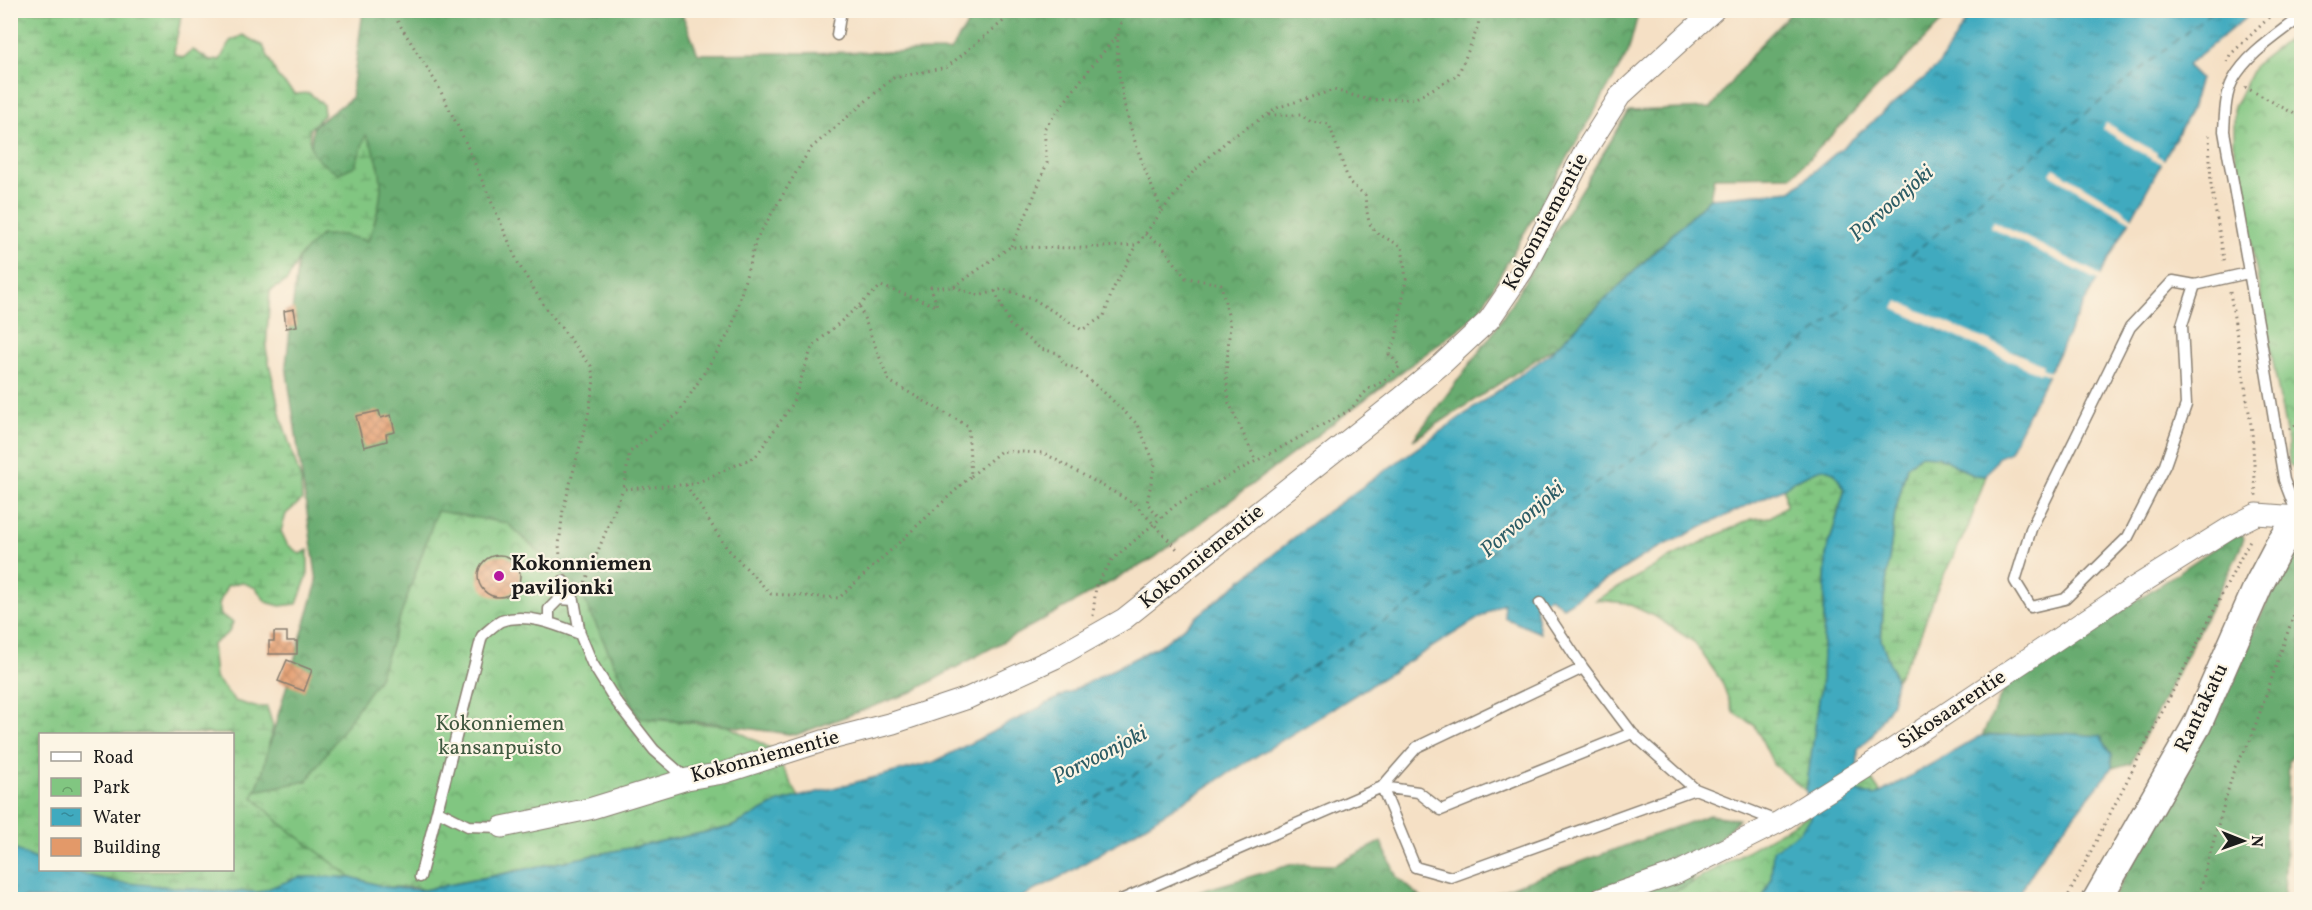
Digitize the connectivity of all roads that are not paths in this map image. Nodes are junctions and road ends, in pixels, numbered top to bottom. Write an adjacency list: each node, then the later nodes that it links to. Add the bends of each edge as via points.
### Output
1 (841, 10): 4 (lane)
2 (1714, 10): 15 (street, Kokonniementie, via 1620,96 1585,151 1523,270 1489,320 1409,392 1124,619 1055,658 968,698 723,773)
3 (2301, 16): 5 (lane, via 2253,56 2233,81 2227,100 2224,131)
4 (837, 35)
5 (2248, 273): 6 (lane); 7 (lane, via 2284,480)
6 (2195, 285): 6 (lane, via 2173,281 2130,327 2031,529 2015,581 2031,607 2065,599 2128,537 2165,465 2186,405 2182,325)
7 (2300, 515): 19 (street, Sikosaarentie, via 2257,514 2231,527); 24 (street, Rantakatu, via 2259,584 2197,725)
8 (563, 581): 9 (lane)
9 (574, 600): 11 (lane, via 559,599 549,609); 12 (lane)
10 (1540, 603): 13 (lane)
11 (549, 622): 12 (lane); 18 (lane, via 501,621 482,636)
12 (580, 634): 15 (lane, via 592,663 622,710 654,750)
13 (1583, 668): 14 (lane); 16 (lane, via 1418,747)
14 (1632, 733): 16 (lane, via 1441,810 1418,792); 17 (lane)
15 (687, 779): 20 (street, Kokonniementie, via 589,809)
16 (1382, 787): 17 (lane, via 1415,867 1451,878); 22 (lane)
17 (1695, 789): 19 (lane)
18 (438, 810): 20 (lane, via 468,826); 21 (lane)
19 (1779, 822): 23 (street, Sikosaarentie, via 1677,873)
20 (502, 827)
21 (420, 877)
22 (1121, 900)
23 (1598, 900)
24 (2097, 900)

